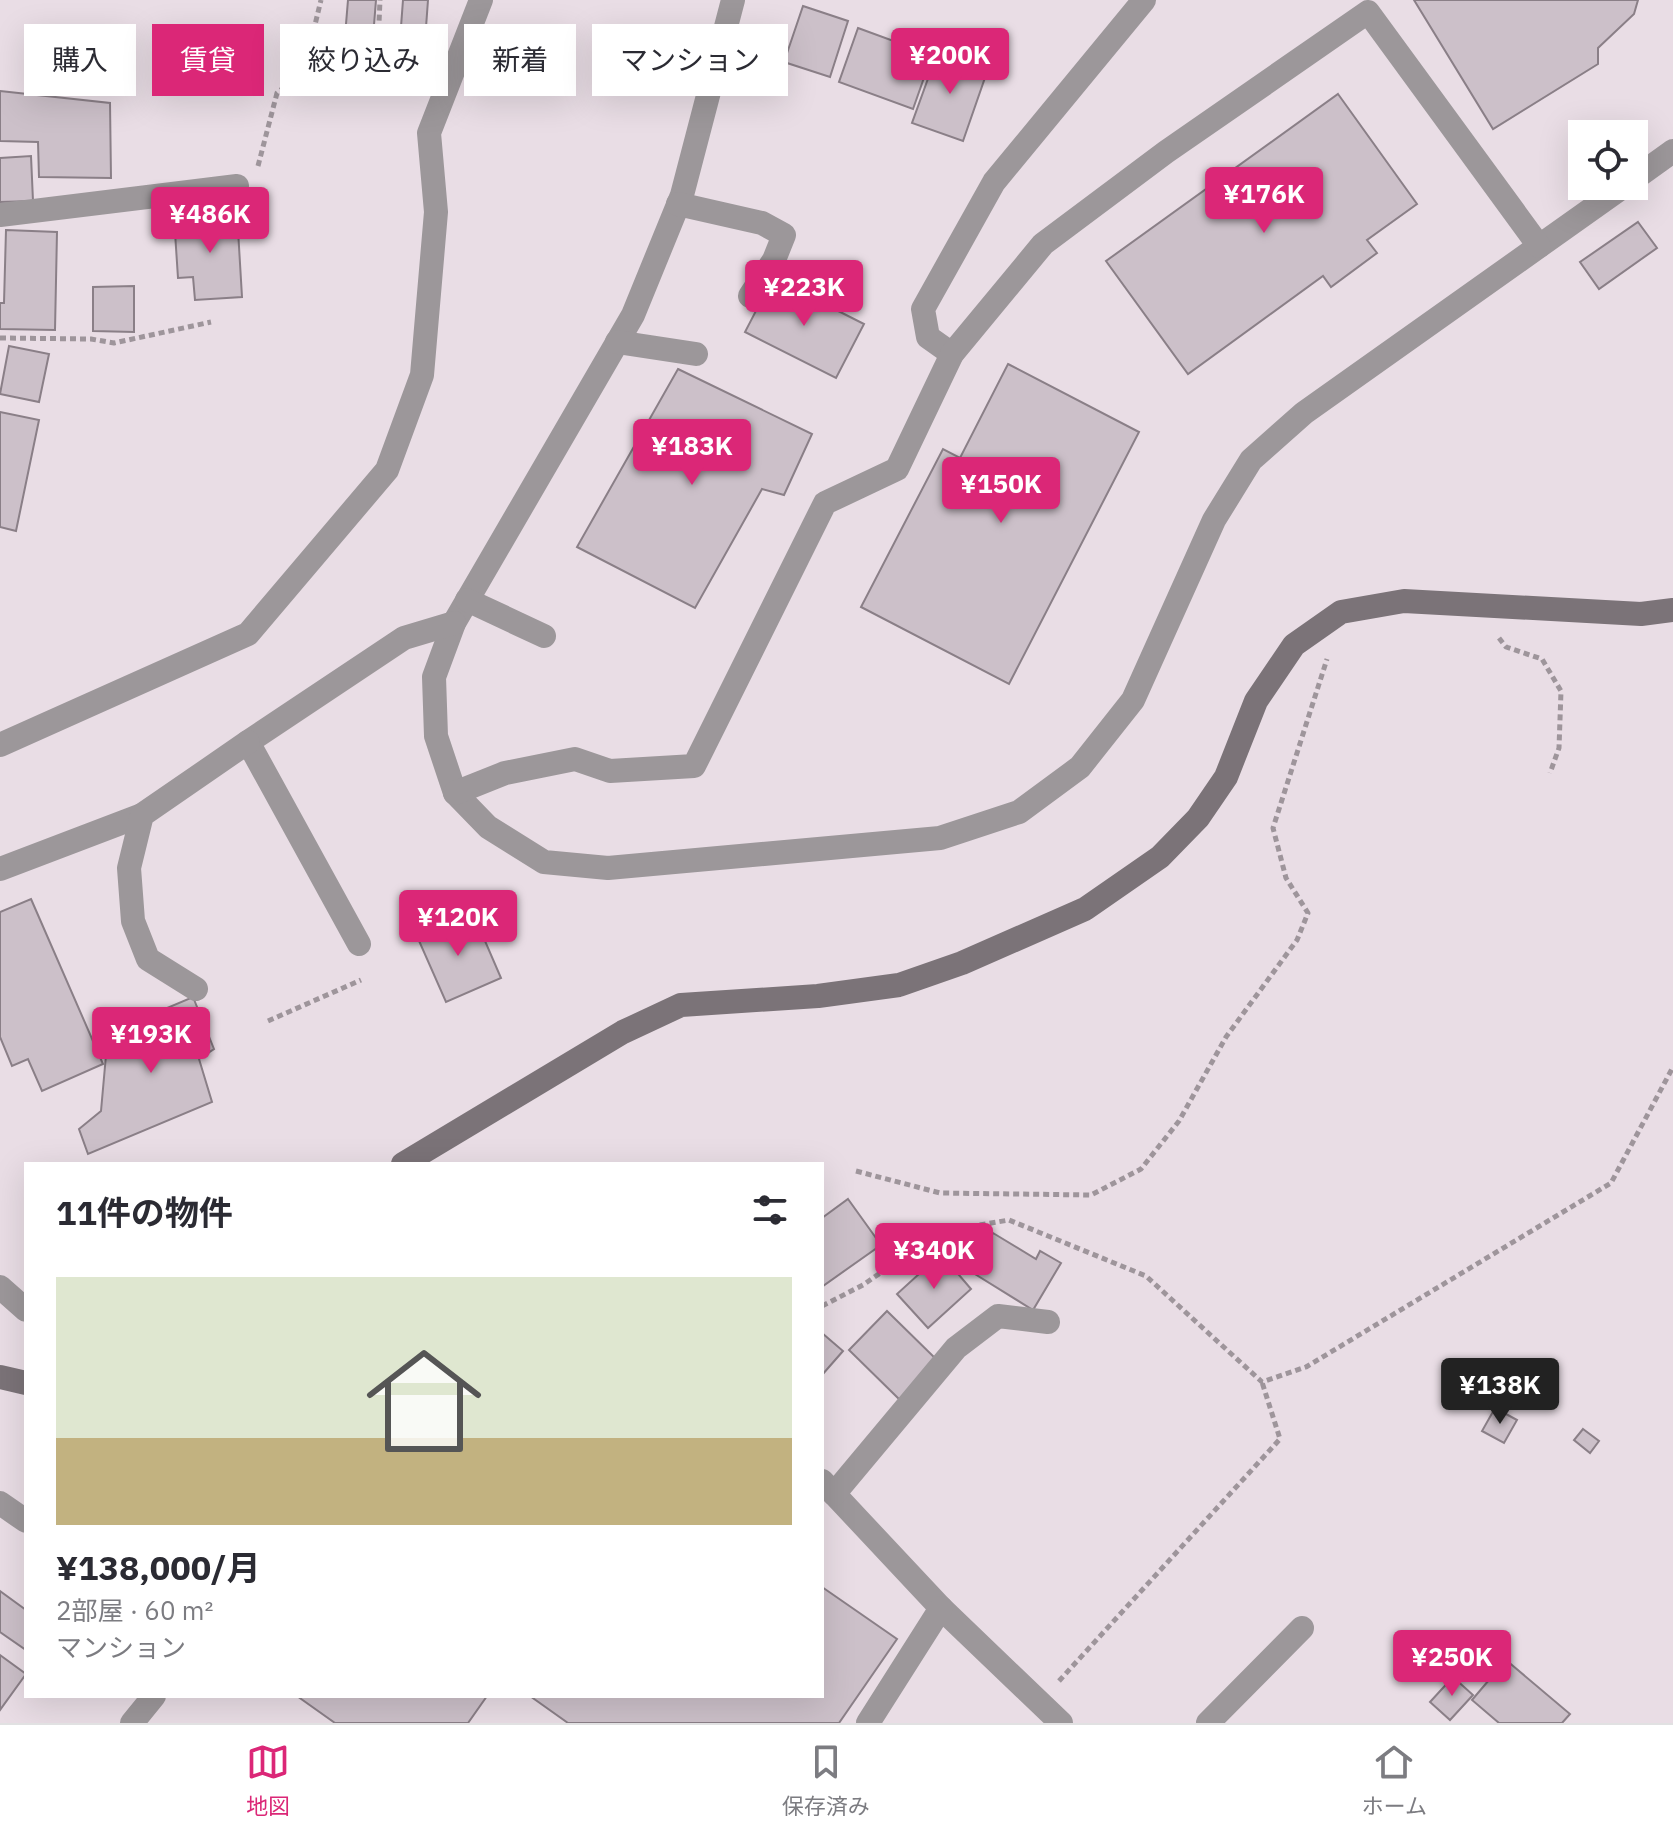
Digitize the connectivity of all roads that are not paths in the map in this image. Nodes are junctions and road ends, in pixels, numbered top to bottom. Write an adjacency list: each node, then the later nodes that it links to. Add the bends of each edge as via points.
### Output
1 (481, 0): 21 (street, via 429,133 436,212 422,375 387,470 248,634)
2 (733, 0): 9 (street)
3 (1144, 0): 15 (street, via 994,182 923,309 928,337)
4 (1365, 6): 11 (street); 15 (street, via 1043,244)
5 (1673, 151): 6 (street)
6 (1648, 169)
7 (237, 186): 10 (street)
8 (1604, 200): 11 (street)
9 (678, 204): 12 (street, via 762,223 784,235); 13 (street)
10 (0, 215)
11 (1539, 246): 22 (street, via 1304,413 1251,460 1214,520 1133,700 1080,767 1019,812 940,838 608,868 544,862 488,827)
12 (750, 296)
13 (617, 342): 14 (street); 16 (street)
14 (696, 354)
15 (952, 354): 22 (street, via 897,469 825,503 694,766 610,771 575,759 505,773)
16 (467, 600): 18 (street); 19 (street)
17 (1673, 610): 27 (street, via 1641,614 1404,601 1341,612 1294,645 1256,701 1226,777 1198,818 1160,857 1085,909 899,985 681,1005 623,1032)
18 (454, 623): 20 (street, via 404,638); 22 (street, via 434,677 436,736)
19 (544, 636)
20 (248, 742): 23 (street); 25 (street)
21 (0, 745)
22 (455, 793)
23 (142, 815): 24 (street); 26 (street, via 129,868 133,921 148,959)
24 (0, 869)
25 (359, 944)
26 (196, 989)
27 (406, 1162)
28 (0, 1287): 29 (street)
29 (24, 1308)
30 (1048, 1322): 33 (street, via 998,1316 956,1348)
31 (0, 1377): 32 (street)
32 (24, 1383)
33 (828, 1488): 36 (street)
34 (0, 1503): 35 (street)
35 (24, 1520)
36 (941, 1608): 40 (street); 41 (street)
37 (1302, 1628): 42 (street)
38 (152, 1698): 39 (street)
39 (132, 1723)
40 (868, 1723)
41 (1061, 1723)
42 (1208, 1723)

